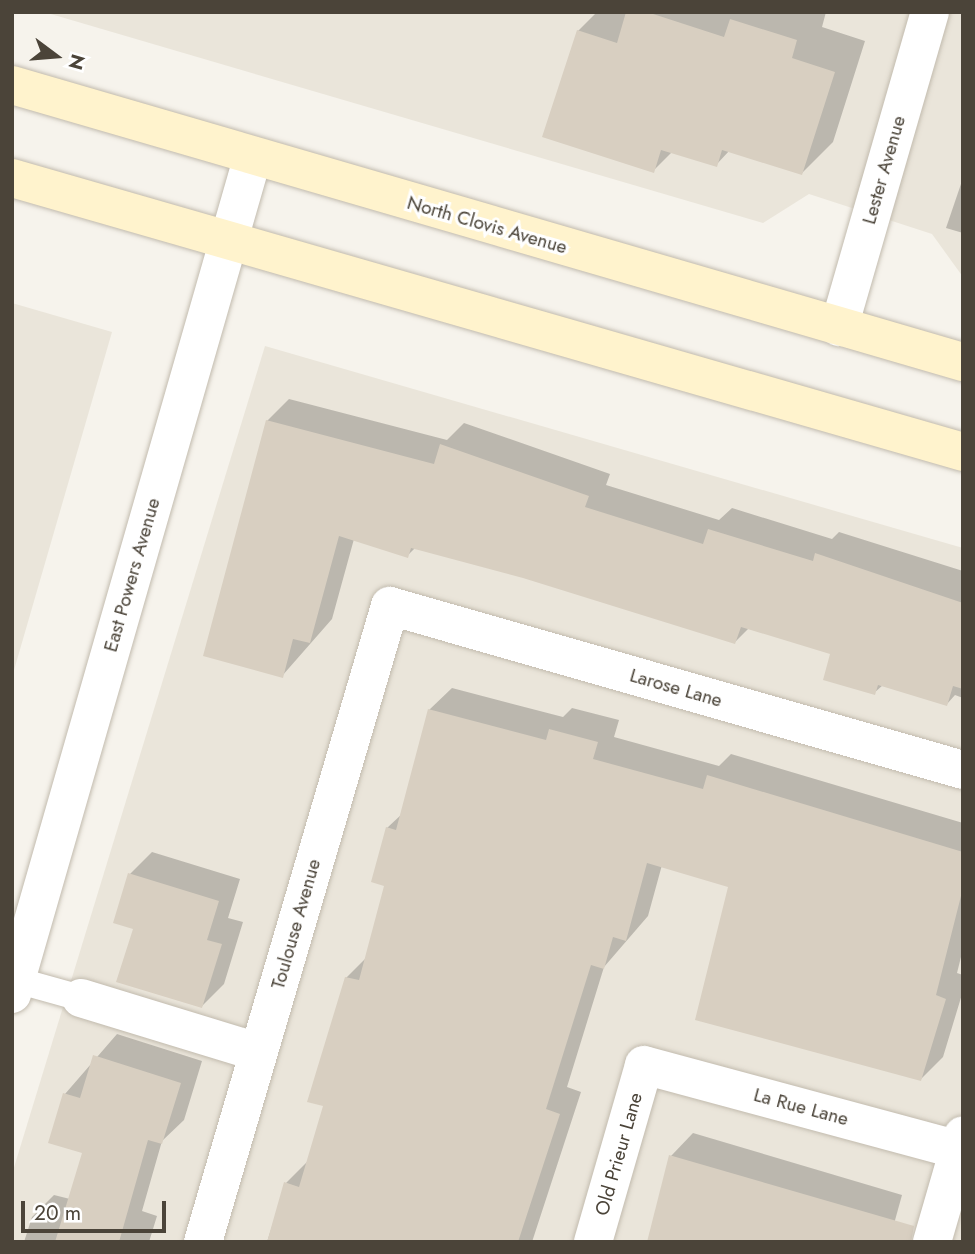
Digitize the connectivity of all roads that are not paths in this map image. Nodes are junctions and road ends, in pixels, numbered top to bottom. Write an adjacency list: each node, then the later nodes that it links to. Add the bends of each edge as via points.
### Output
1 (930, 12): 6 (street, Lester Avenue)
2 (12, 85): 3 (main road, North Clovis Avenue)
3 (253, 156): 5 (street, East Powers Avenue); 6 (main road, North Clovis Avenue)
4 (12, 178): 5 (main road)
5 (228, 241): 8 (main road); 11 (street, East Powers Avenue)
6 (839, 327): 7 (main road, North Clovis Avenue)
7 (963, 362)
8 (963, 452)
9 (390, 606): 10 (street, Larose Lane); 13 (street, Toulouse Avenue)
10 (963, 770)
11 (14, 987): 12 (lane)
12 (81, 998): 13 (street)
13 (258, 1052): 16 (street, Toulouse Avenue)
14 (644, 1065): 15 (street, La Rue Lane); 17 (street, Old Prieur Lane)
15 (961, 1143): 18 (street)
16 (203, 1242)
17 (593, 1242)
18 (932, 1242)

